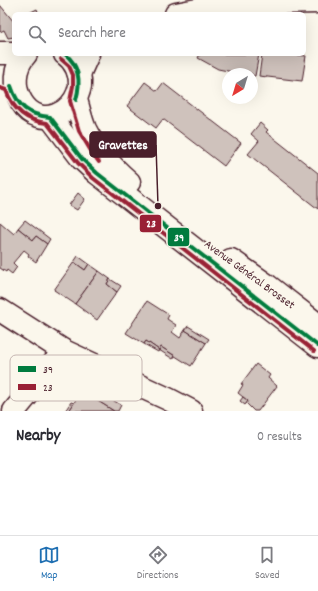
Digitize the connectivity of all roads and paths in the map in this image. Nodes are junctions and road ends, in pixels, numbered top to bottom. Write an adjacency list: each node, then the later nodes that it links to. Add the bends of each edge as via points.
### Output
1 (318, 2): 2 (main road, via 230,4)
2 (187, 12)
3 (0, 52): 4 (main road)
4 (12, 52)
5 (24, 56): 9 (main road)
6 (67, 56): 8 (main road, via 75,64)
7 (87, 56): 8 (main road)
8 (79, 74): 10 (main road, via 79,92)
9 (6, 84): 11 (main road, via 20,106 39,116)
10 (76, 100): 11 (main road, via 60,114); 13 (main road, Avenue Général Brosset, via 85,129 96,148 115,169 158,206)
11 (50, 117): 14 (main road, Avenue Général Brosset, via 82,159 97,173)
12 (0, 310): 17 (main road)
13 (318, 325)
14 (293, 326): 15 (main road); 16 (main road, Avenue Général Brosset)
15 (318, 338)
16 (318, 346)
17 (64, 351): 18 (main road); 19 (main road)
18 (61, 355)
19 (73, 355)
20 (142, 387): 23 (main road)
21 (22, 401): 22 (main road)
22 (14, 411)
23 (191, 411)

